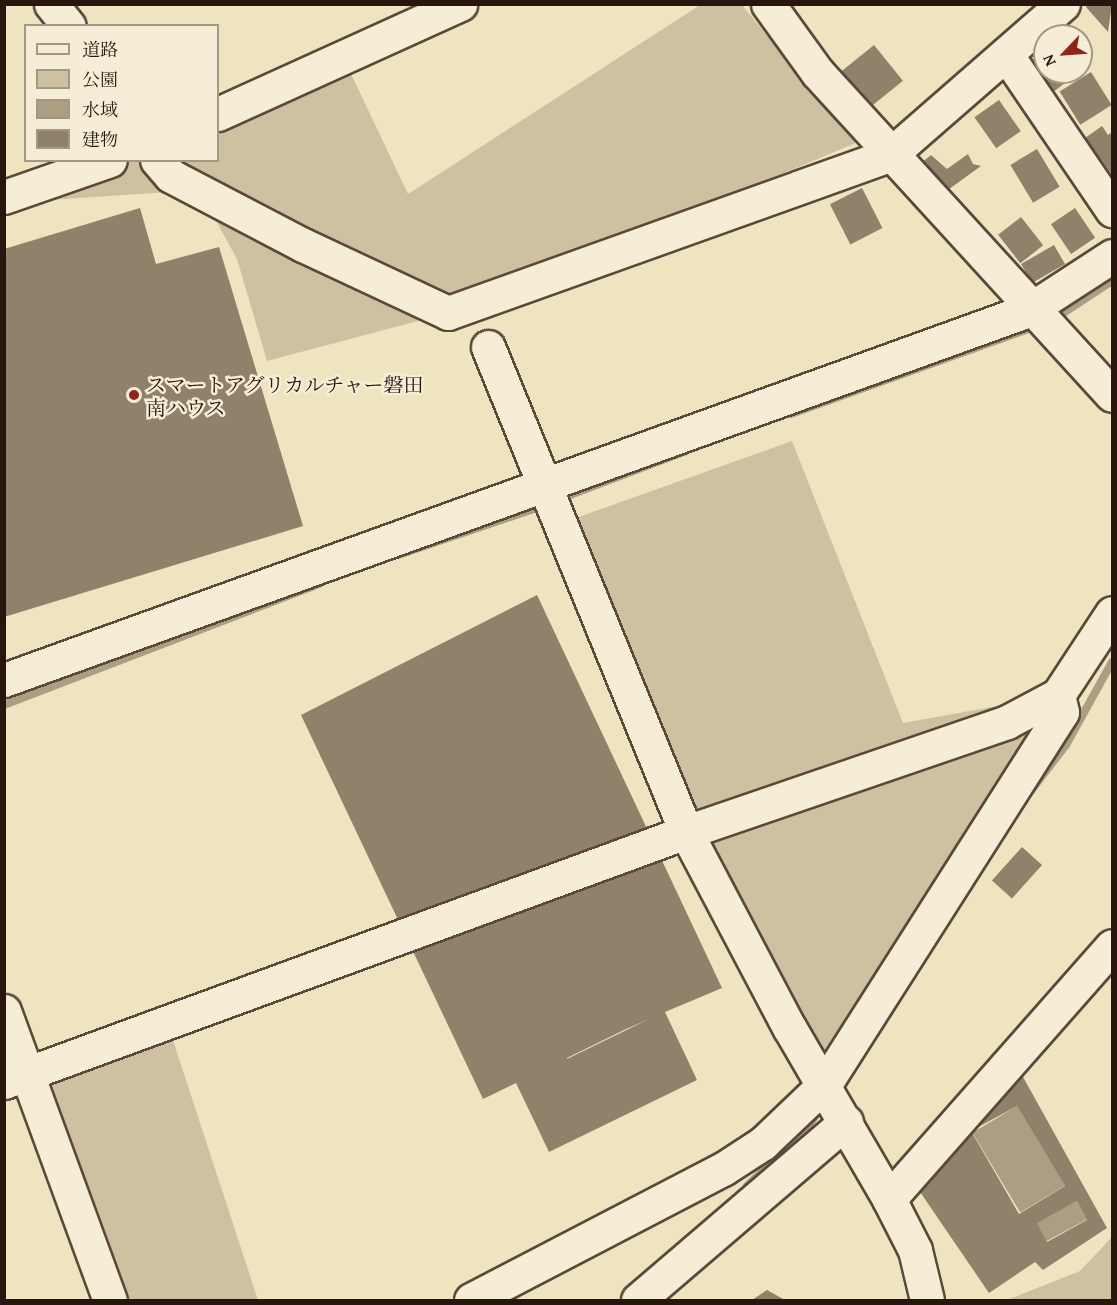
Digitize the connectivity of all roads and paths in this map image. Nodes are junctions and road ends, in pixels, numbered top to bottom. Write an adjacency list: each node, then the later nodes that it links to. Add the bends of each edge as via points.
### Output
1 (51, 4): 5 (street)
2 (460, 4): 7 (street)
3 (768, 4): 8 (street, via 817,72)
4 (1063, 4): 6 (street)
5 (67, 24)
6 (1006, 54): 8 (street); 12 (street)
7 (219, 114)
8 (891, 154): 10 (street, via 448,313 303,245 171,176); 14 (street)
9 (104, 162): 11 (street)
10 (159, 162)
11 (4, 197)
12 (1113, 210)
13 (1113, 256): 14 (street)
14 (1029, 310): 16 (street); 17 (street)
15 (488, 347): 17 (street)
16 (1113, 395)
17 (547, 484): 19 (street); 21 (street, via 557,519)
18 (1113, 613): 20 (street)
19 (4, 680)
20 (1058, 695): 21 (street, via 1006,722); 25 (street, via 1062,712)
21 (686, 832): 24 (street); 25 (street)
22 (1113, 946): 27 (street)
23 (4, 1011): 24 (street)
24 (16, 1078): 28 (street)
25 (825, 1084): 26 (street); 29 (street, via 763,1143 723,1170)
26 (846, 1122): 27 (street); 30 (street)
27 (889, 1199): 31 (street, via 915,1250)
28 (110, 1300)
29 (471, 1300)
30 (638, 1300)
31 (927, 1300)

